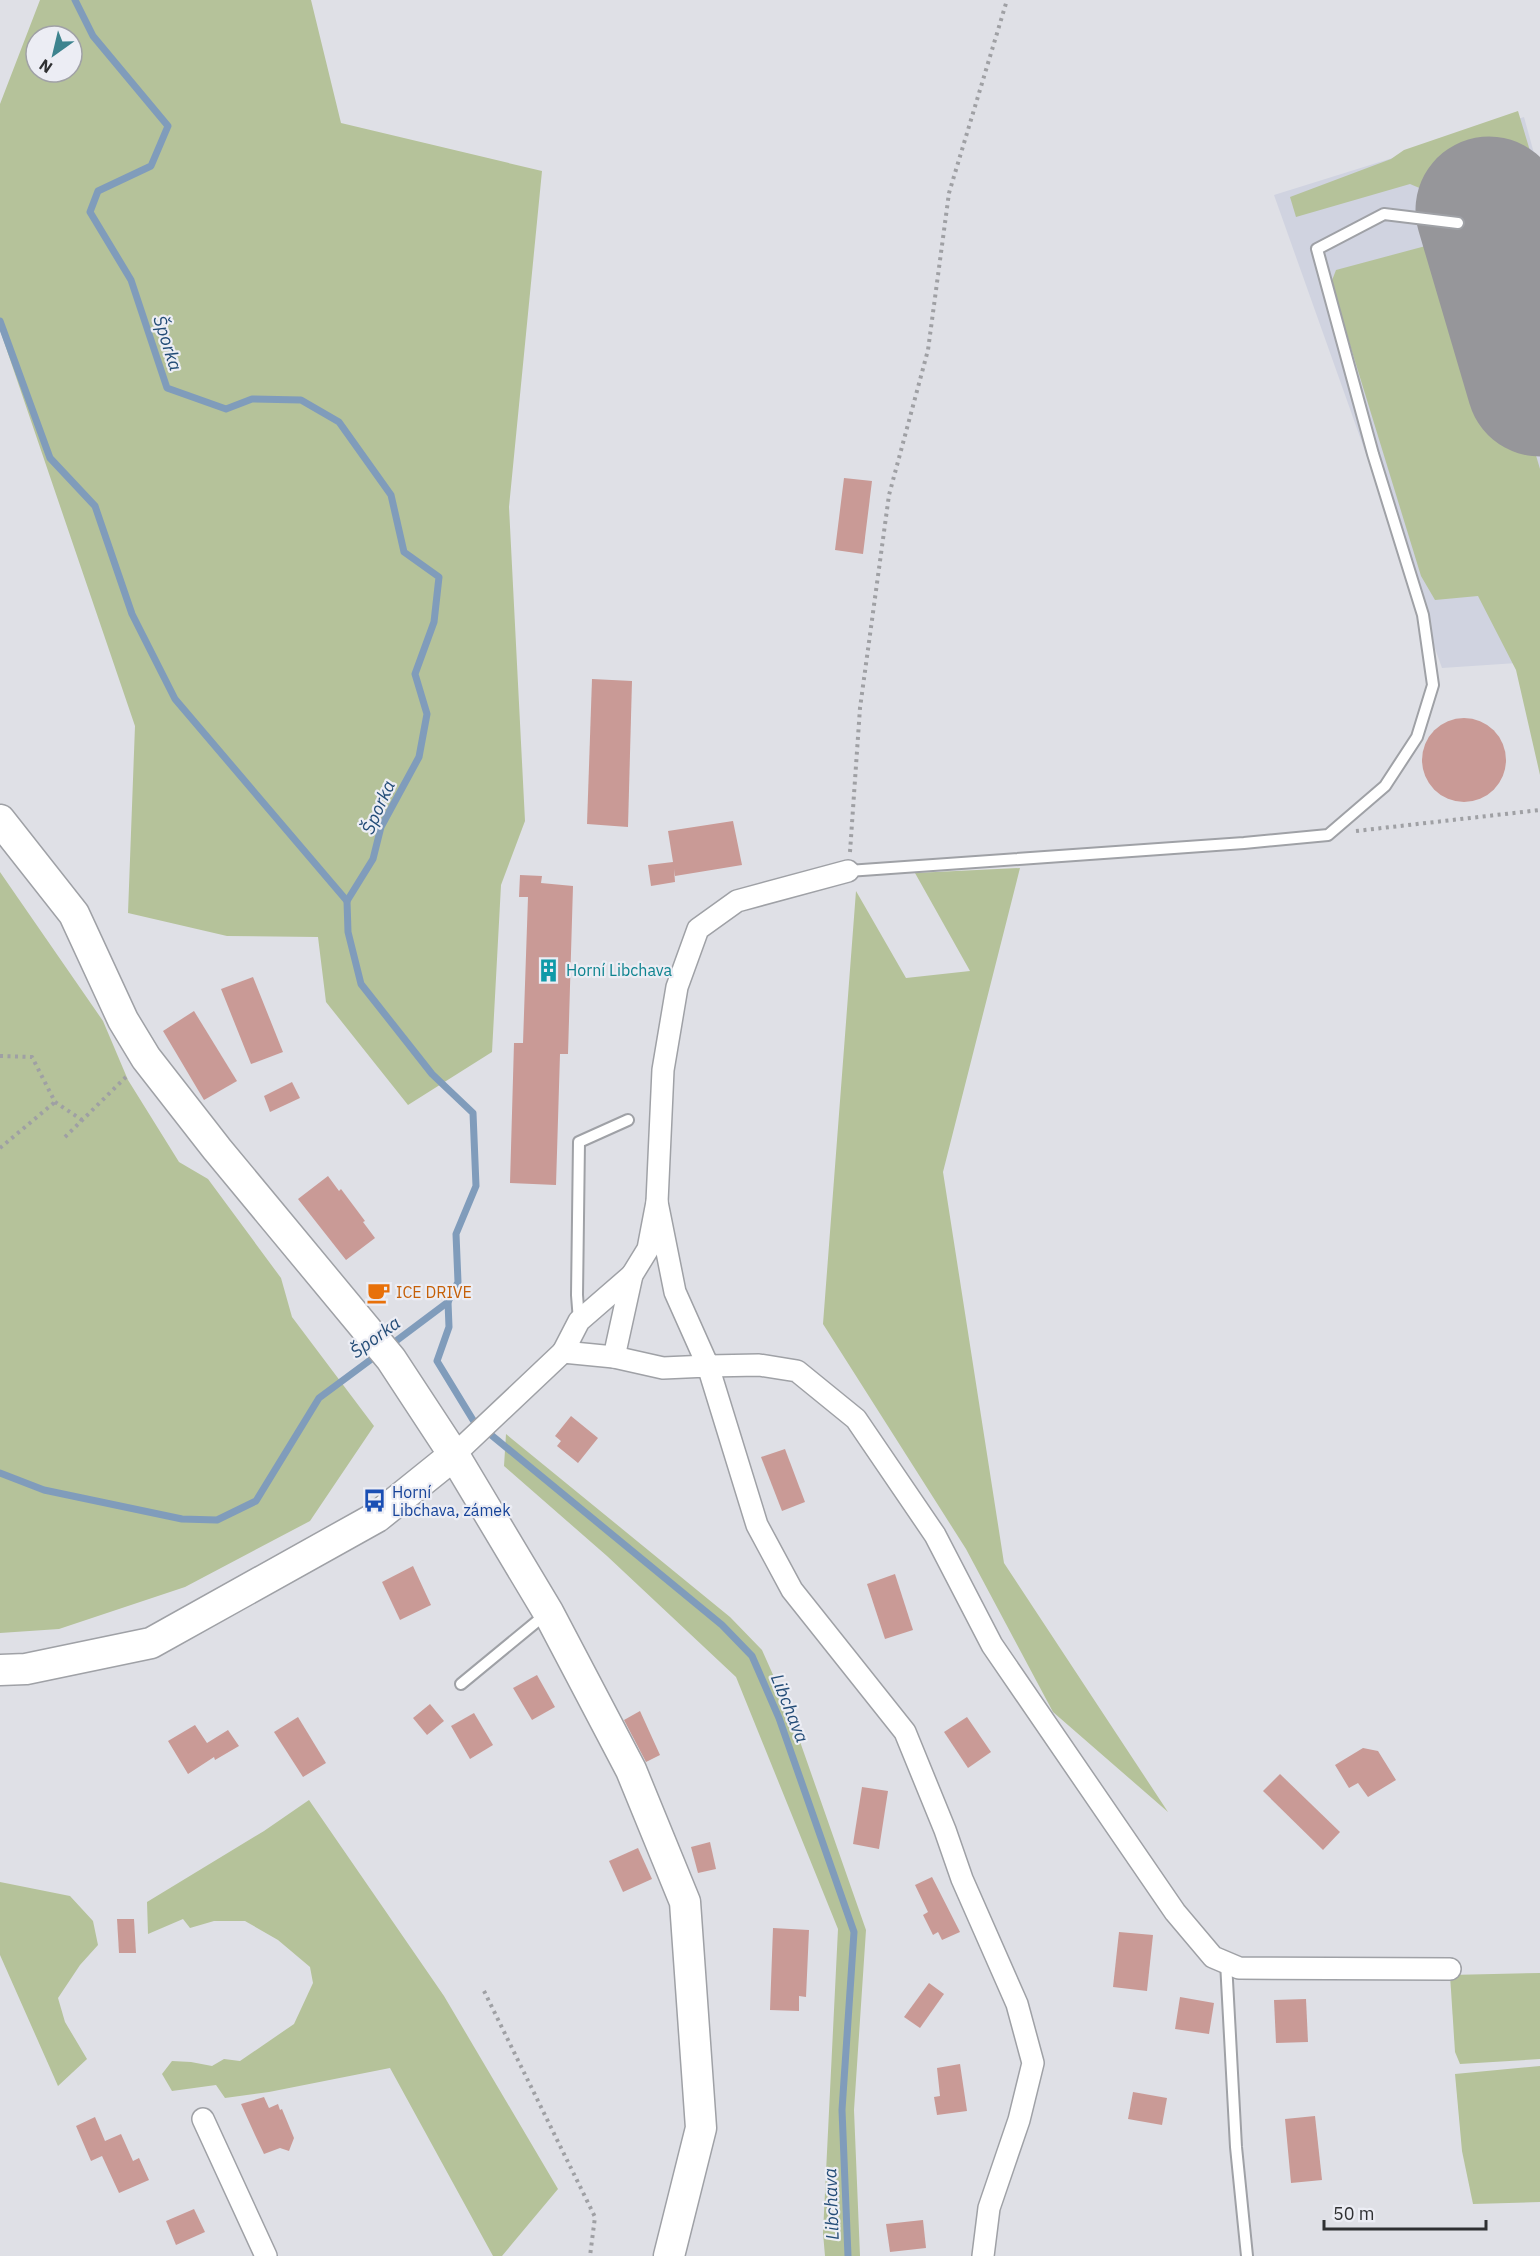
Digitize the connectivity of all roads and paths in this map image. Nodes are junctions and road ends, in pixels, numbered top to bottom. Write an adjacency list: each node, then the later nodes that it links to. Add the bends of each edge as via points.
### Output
1 (1007, 0): 6 (path, via 949,193 928,350 889,495 860,708)
2 (1458, 223): 5 (lane, via 1384,213 1317,249 1373,454 1423,615 1433,685 1417,737 1385,786)
3 (1540, 810): 5 (path)
4 (0, 820): 8 (street, via 74,915 123,1020)
5 (1328, 835): 6 (lane)
6 (848, 871): 14 (street, via 737,901 698,929 677,987 663,1070)
7 (0, 1056): 9 (path, via 32,1057)
8 (146, 1058): 10 (path); 20 (street)
9 (55, 1102): 10 (path); 13 (path)
10 (82, 1120): 12 (path)
11 (628, 1120): 16 (lane, via 579,1142)
12 (65, 1137)
13 (0, 1148)
14 (657, 1202): 15 (street, via 648,1249); 19 (street, via 675,1292)
15 (632, 1275): 16 (street); 18 (street)
16 (579, 1321): 17 (street)
17 (563, 1352): 18 (street); 20 (street)
18 (614, 1357): 19 (street, via 663,1368)
19 (708, 1366): 24 (street, via 759,1365 797,1371 856,1419 935,1534 992,1645 1069,1760 1175,1912 1213,1957); 31 (street, via 757,1525 792,1590 905,1732 962,1880 1017,2004 1033,2063 989,2208)
20 (464, 1446): 21 (street); 22 (street, via 377,1517 151,1642 26,1669)
21 (548, 1612): 23 (lane); 30 (street, via 631,1770 685,1902 701,2128)
22 (0, 1670)
23 (461, 1684)
24 (1226, 1962): 25 (street, via 1239,1968); 32 (lane)
25 (1450, 1969)
26 (484, 1991): 29 (path, via 595,2217)
27 (203, 2119): 28 (street)
28 (266, 2256)
29 (590, 2256)
30 (669, 2256)
31 (983, 2256)
32 (1246, 2256)

